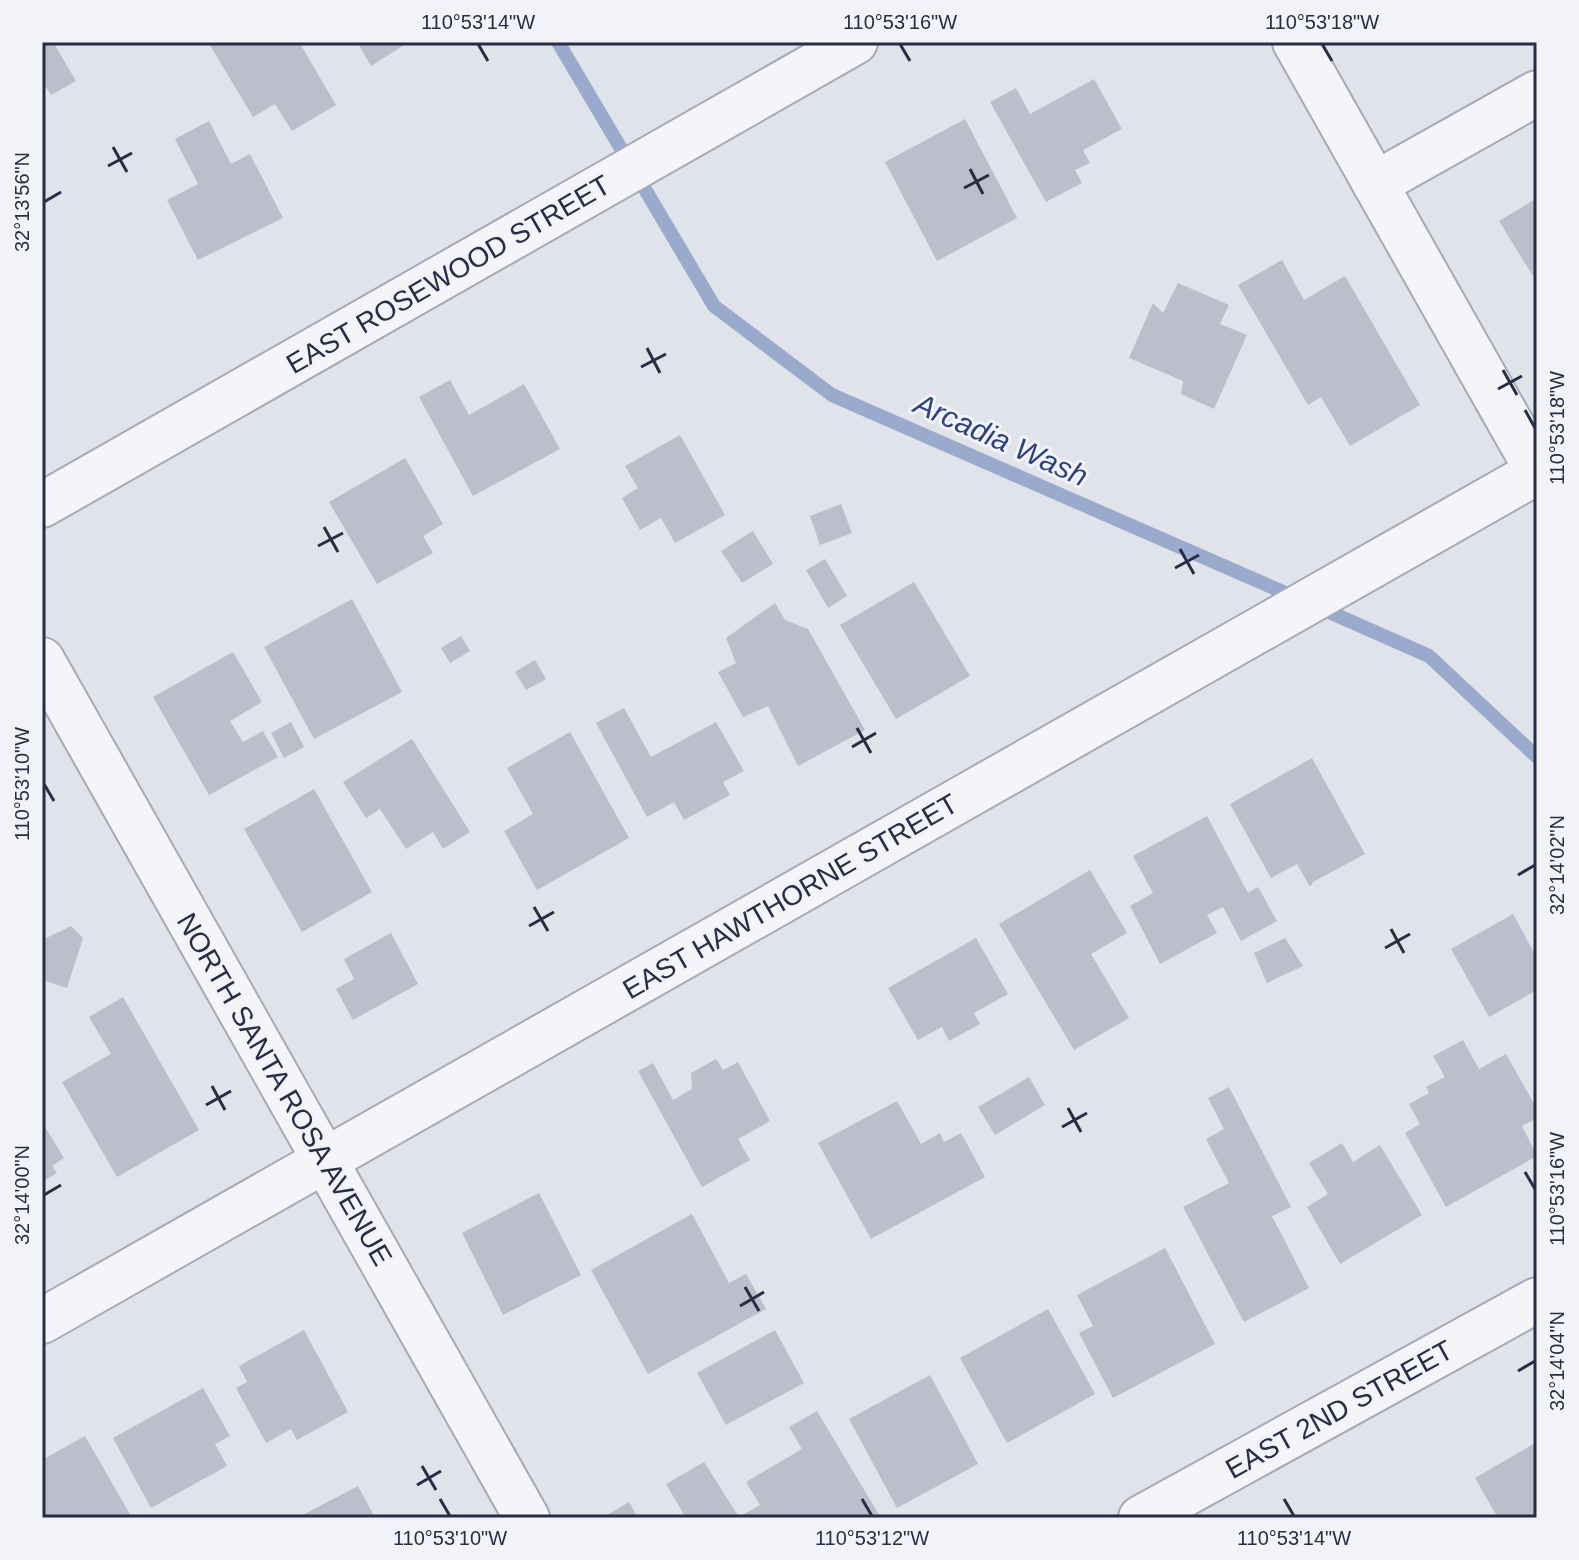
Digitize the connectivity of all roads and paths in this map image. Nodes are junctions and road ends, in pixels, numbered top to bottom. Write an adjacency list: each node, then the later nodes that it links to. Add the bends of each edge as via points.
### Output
1 (855, 42): 6 (street, EAST ROSEWOOD STREET)
2 (1295, 42): 4 (street)
3 (1537, 93): 4 (street)
4 (1375, 184): 5 (street)
5 (1537, 471): 8 (street, EAST HAWTHORNE STREET)
6 (42, 505)
7 (42, 660): 8 (street, NORTH SANTA ROSA AVENUE)
8 (326, 1160): 10 (street, EAST HAWTHORNE STREET); 11 (street, NORTH SANTA ROSA AVENUE)
9 (1537, 1300): 12 (street, EAST 2ND STREET)
10 (42, 1321)
11 (527, 1518)
12 (1141, 1518)

